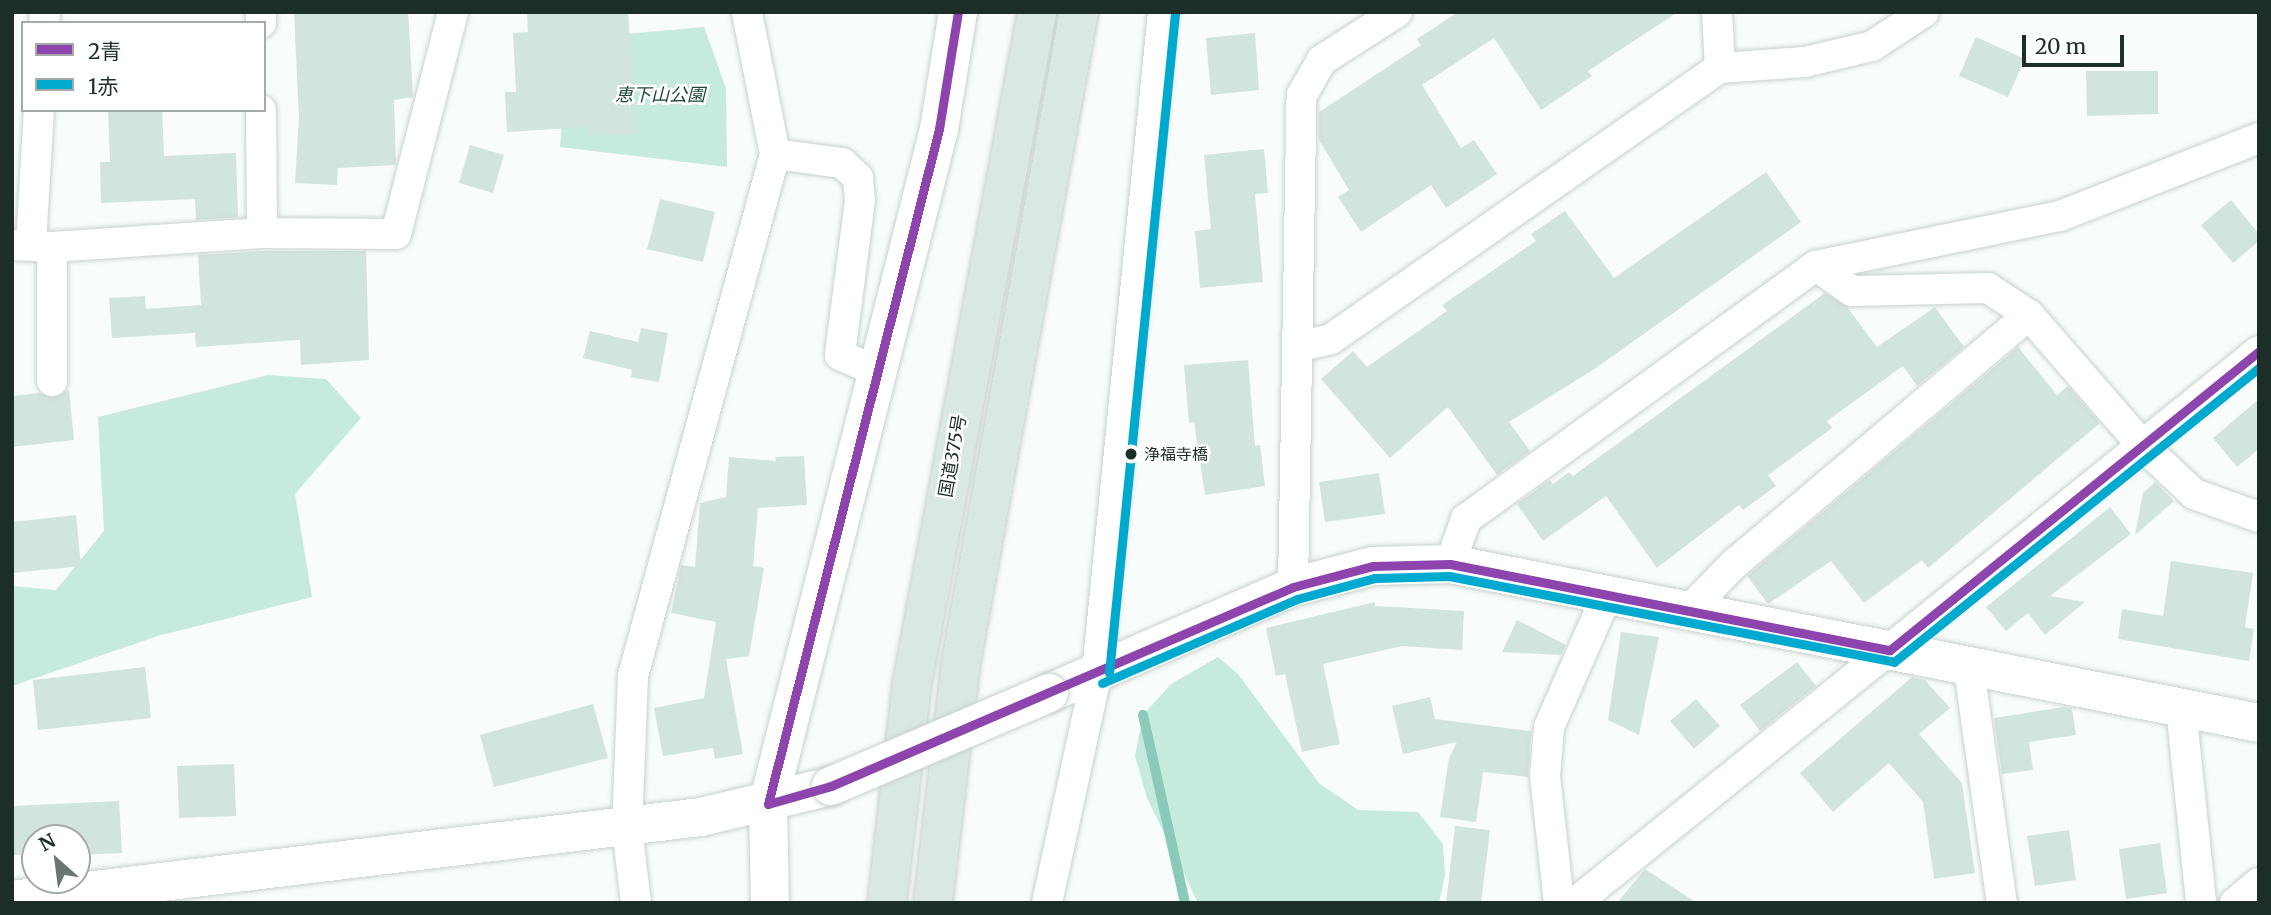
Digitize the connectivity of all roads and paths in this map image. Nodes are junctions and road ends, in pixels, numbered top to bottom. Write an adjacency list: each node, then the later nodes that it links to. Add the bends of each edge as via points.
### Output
1 (453, 12): 15 (street, via 396,234)
2 (747, 12): 14 (street)
3 (958, 12): 21 (street, via 939,130)
4 (1037, 12): 40 (highway, 国道375号, via 912,684)
5 (1079, 12): 41 (highway, via 960,667)
6 (1163, 12): 31 (street)
7 (1397, 12): 19 (street, via 1322,60 1303,95)
8 (1717, 12): 10 (street)
9 (1924, 12): 10 (street, via 1872,46 1805,62)
10 (1720, 68): 19 (street, via 1331,339)
11 (39, 112): 16 (street)
12 (261, 112): 15 (street)
13 (2259, 138): 17 (street, via 2060,216)
14 (775, 153): 21 (street, via 842,163 858,178 860,200 841,355); 35 (street, via 633,676)
15 (262, 233): 16 (street)
16 (32, 245): 22 (street)
17 (1816, 266): 18 (street, via 1852,291 1988,288); 25 (street, via 1466,519)
18 (2029, 315): 23 (street); 28 (street, via 1734,564)
19 (1297, 347): 26 (street)
20 (2259, 351): 23 (street)
21 (878, 372): 34 (street)
22 (52, 381)
23 (2142, 445): 24 (street, via 2194,494); 29 (street)
24 (2259, 517)
25 (1450, 564): 26 (street, via 1373,566); 27 (street)
26 (1293, 587): 31 (street)
27 (1606, 597): 28 (street); 43 (street, via 1549,727 1545,776)
28 (1687, 612): 29 (street)
29 (1890, 650): 30 (street); 44 (street)
30 (1969, 669): 32 (street); 45 (street)
31 (1097, 672): 34 (street, bridge, via 831,786); 42 (street)
32 (2181, 709): 33 (street); 46 (street)
33 (2259, 723)
34 (768, 804): 35 (street); 39 (street)
35 (627, 827): 37 (street); 38 (street)
36 (2259, 883): 47 (street)
37 (12, 900)
38 (636, 903)
39 (770, 903)
40 (887, 903)
41 (933, 903)
42 (1048, 903)
43 (1559, 903)
44 (1575, 903)
45 (2002, 903)
46 (2201, 903)
47 (2235, 903)

